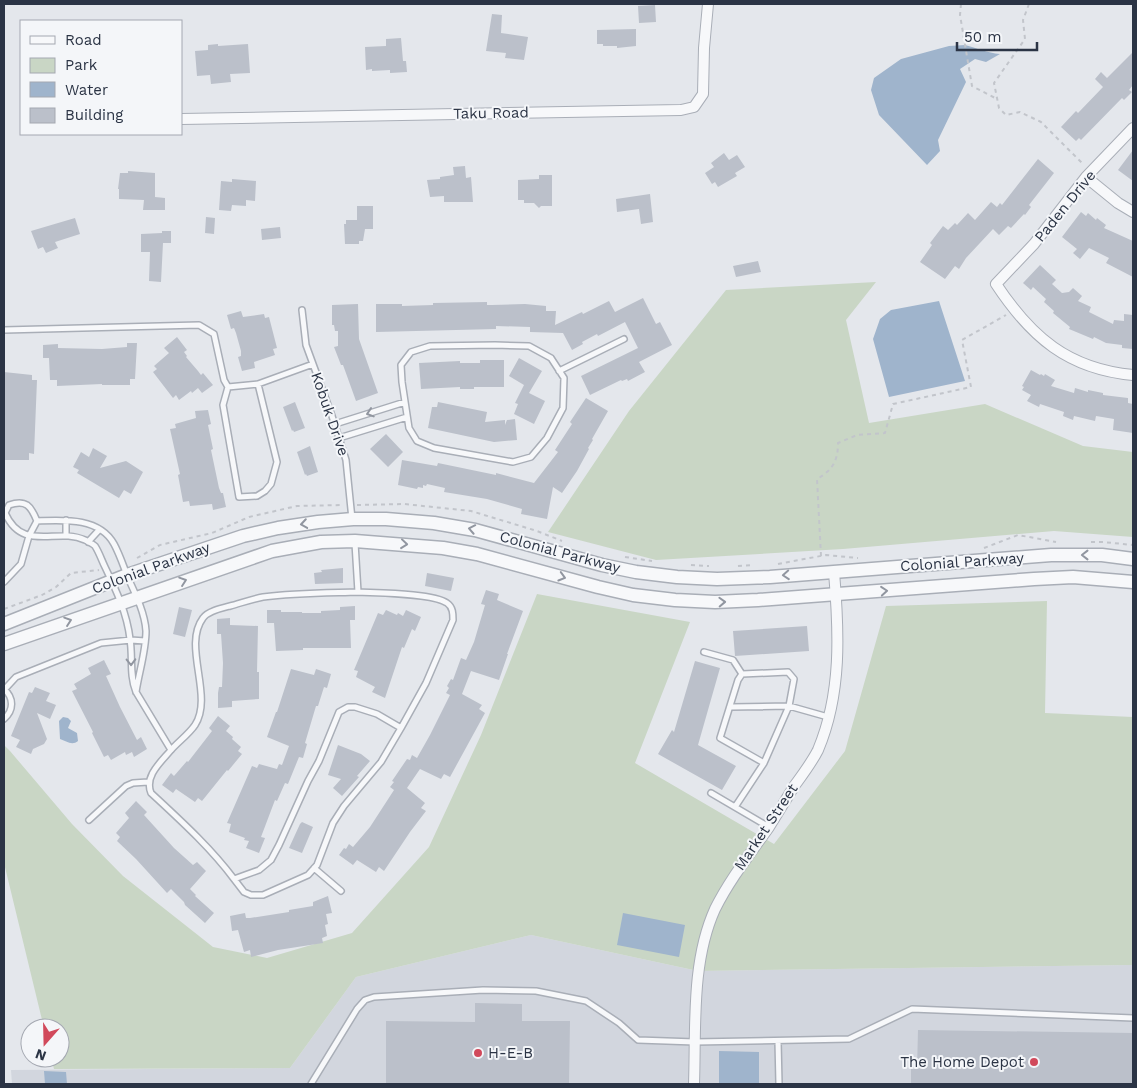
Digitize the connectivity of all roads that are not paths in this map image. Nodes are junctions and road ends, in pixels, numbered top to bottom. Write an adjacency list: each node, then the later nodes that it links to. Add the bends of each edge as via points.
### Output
1 (708, 4): 2 (street, Taku Road, via 703,94 694,107 681,110)
2 (182, 120)
3 (1133, 128): 4 (street, Paden Drive)
4 (1088, 175): 5 (street, via 1118,203); 11 (street, Paden Drive, via 1034,244 996,284 1037,336 1055,349 1099,369)
5 (1133, 212)
6 (302, 310): 9 (lane, Kobuk Drive, via 306,345)
7 (4, 330): 13 (lane, via 199,325 214,334)
8 (624, 338): 10 (lane)
9 (313, 364): 12 (lane); 16 (lane, Kobuk Drive)
10 (559, 370): 14 (lane, via 550,358 529,346 430,346 411,352 402,366); 15 (lane, via 564,378 563,408 547,438 531,457 513,462 434,448 417,441 408,428)
11 (1133, 375)
12 (258, 384): 13 (lane); 13 (lane, via 277,462 273,479 257,496 239,497 224,405)
13 (228, 387)
14 (405, 402): 15 (lane); 16 (lane, one-way to 16)
15 (407, 417): 17 (lane)
16 (335, 424): 17 (lane, Kobuk Drive)
17 (339, 438): 19 (lane, Kobuk Drive, via 346,460)
18 (4, 512): 21 (lane, via 17,502 26,504); 23 (lane, via 15,528)
19 (352, 519): 25 (street); 28 (street, Colonial Parkway, one-way to 19, via 717,579 677,577 636,572 475,530 434,523); 29 (street, Colonial Parkway, one-way to 29, via 278,528 243,536)
20 (66, 520): 21 (lane); 22 (lane, via 82,522); 24 (lane)
21 (37, 521): 23 (lane)
22 (99, 530): 26 (lane); 29 (lane, via 114,545)
23 (29, 536): 24 (lane); 30 (lane, via 21,564)
24 (66, 536): 26 (lane)
25 (355, 540): 33 (lane); 34 (street, Colonial Parkway, one-way to 34, via 451,549 633,595 675,600 724,602); 35 (street, Colonial Parkway, one-way to 25, via 272,551 320,542)
26 (88, 542): 31 (lane, via 95,545)
27 (1133, 559): 28 (street, Colonial Parkway, one-way to 28, via 1051,555)
28 (834, 572): 34 (street, Market Street)
29 (127, 576): 31 (street, Colonial Parkway); 35 (lane)
30 (4, 582)
31 (112, 582): 36 (lane); 37 (street, Colonial Parkway)
32 (1133, 582): 34 (street, Colonial Parkway, one-way to 32, via 1073,577)
33 (358, 592): 49 (lane, via 437,599 448,603 454,611 426,683); 50 (lane, via 261,598 204,616 196,638 199,714 195,725)
34 (836, 595): 47 (street, Market Street, via 837,675)
35 (137, 597): 36 (street, Colonial Parkway); 39 (lane, via 145,622)
36 (121, 603): 38 (lane); 40 (street, Colonial Parkway, one-way to 36)
37 (4, 624)
38 (131, 640): 39 (lane); 43 (lane, via 93,647 16,677); 44 (lane, one-way to 44, via 132,682)
39 (145, 641): 44 (lane)
40 (4, 644)
41 (704, 652): 42 (lane, via 733,660)
42 (742, 674): 45 (lane, via 788,672 794,678); 46 (lane)
43 (4, 689): 48 (lane, via 12,704 9,715)
44 (136, 692): 50 (lane)
45 (789, 706): 46 (lane); 47 (lane); 51 (lane)
46 (731, 707): 51 (lane, via 720,738)
47 (829, 717): 56 (street, Market Street, via 817,751)
48 (4, 719)
49 (401, 728): 57 (lane, via 381,762 333,823); 58 (lane, via 377,714 355,707 339,712 271,860 259,870)
50 (171, 750): 52 (lane)
51 (764, 763): 54 (lane)
52 (148, 782): 55 (lane, via 126,786); 58 (lane, via 151,792 220,860)
53 (711, 793): 54 (lane)
54 (735, 807): 56 (lane)
55 (89, 820)
56 (769, 827): 62 (street, Market Street, via 734,874 715,910 698,971)
57 (314, 868): 58 (lane, via 308,875 263,895 244,892); 59 (lane)
58 (234, 879)
59 (341, 891)
60 (1133, 1018): 61 (lane, via 912,1009 849,1040)
61 (778, 1041): 62 (lane); 65 (lane)
62 (695, 1042): 63 (lane, via 638,1040 586,1001 536,991 483,990 374,997 365,1000 357,1009); 64 (street, Market Street)
63 (311, 1084)
64 (694, 1084)
65 (779, 1084)

